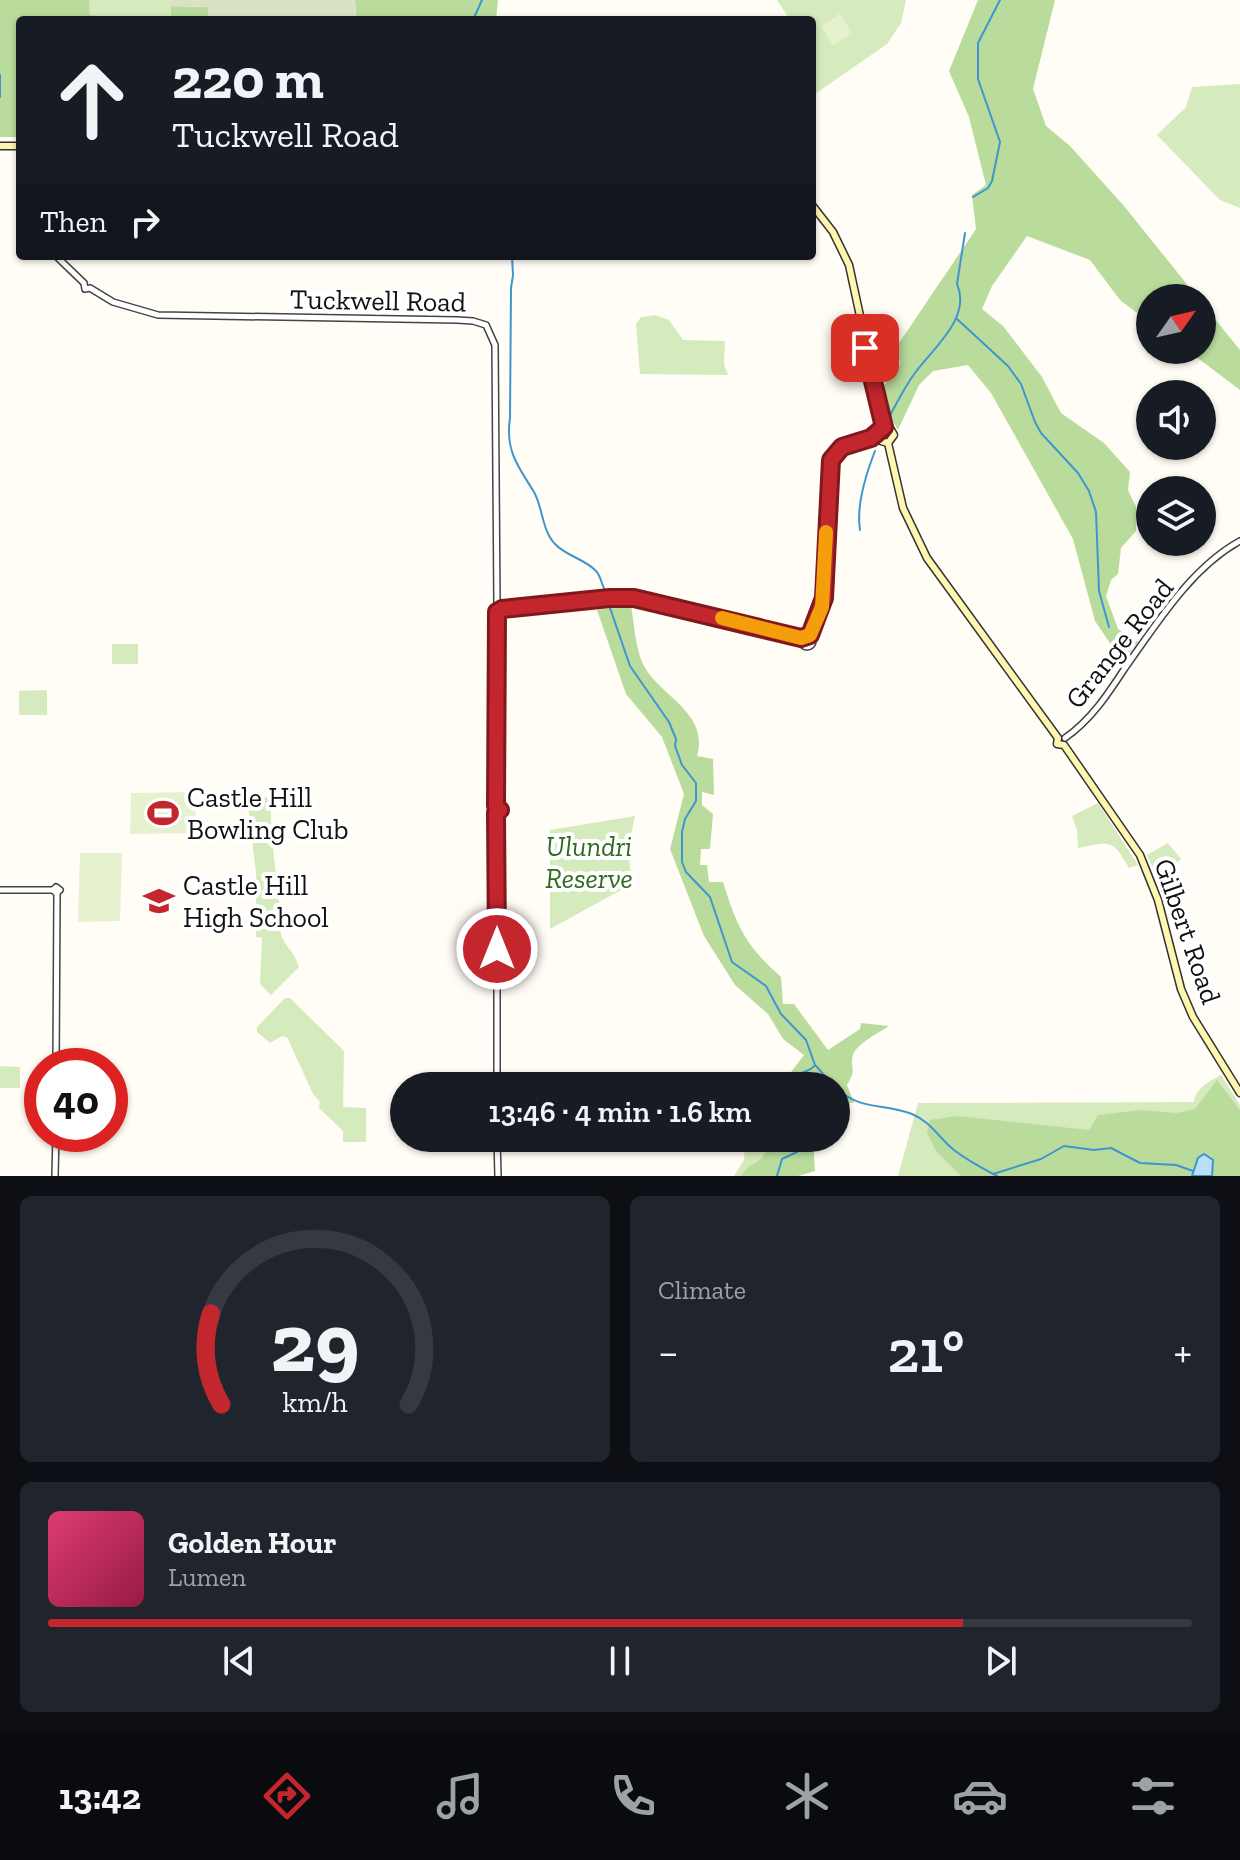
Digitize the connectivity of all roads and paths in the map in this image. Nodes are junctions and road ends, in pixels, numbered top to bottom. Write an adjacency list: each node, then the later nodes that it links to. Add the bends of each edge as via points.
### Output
1 (816, 210): 3 (main road, via 849,265)
2 (60, 260): 7 (street, Tuckwell Road, via 85,289 158,315 457,320 486,325 495,345)
3 (884, 427): 4 (main road); 5 (main road, via 894,435)
4 (878, 435): 5 (main road); 8 (street, via 846,445 831,460 824,598)
5 (888, 443): 10 (main road, Gilbert Road, via 903,508 927,558)
6 (1240, 541): 10 (street, Grange Road, via 1193,580 1095,710)
7 (499, 609): 9 (street, via 634,598); 13 (street, Tuckwell Road)
8 (810, 635): 9 (street); 9 (street, via 810,646)
9 (801, 638)
10 (1062, 740): 14 (main road, Gilbert Road, via 1140,855 1158,900 1181,989)
11 (0, 890): 12 (street, via 55,892)
12 (56, 1048)
13 (497, 1072)
14 (1240, 1093)
15 (56, 1152): 17 (street)
16 (497, 1152): 18 (street)
17 (55, 1176)
18 (498, 1176)

